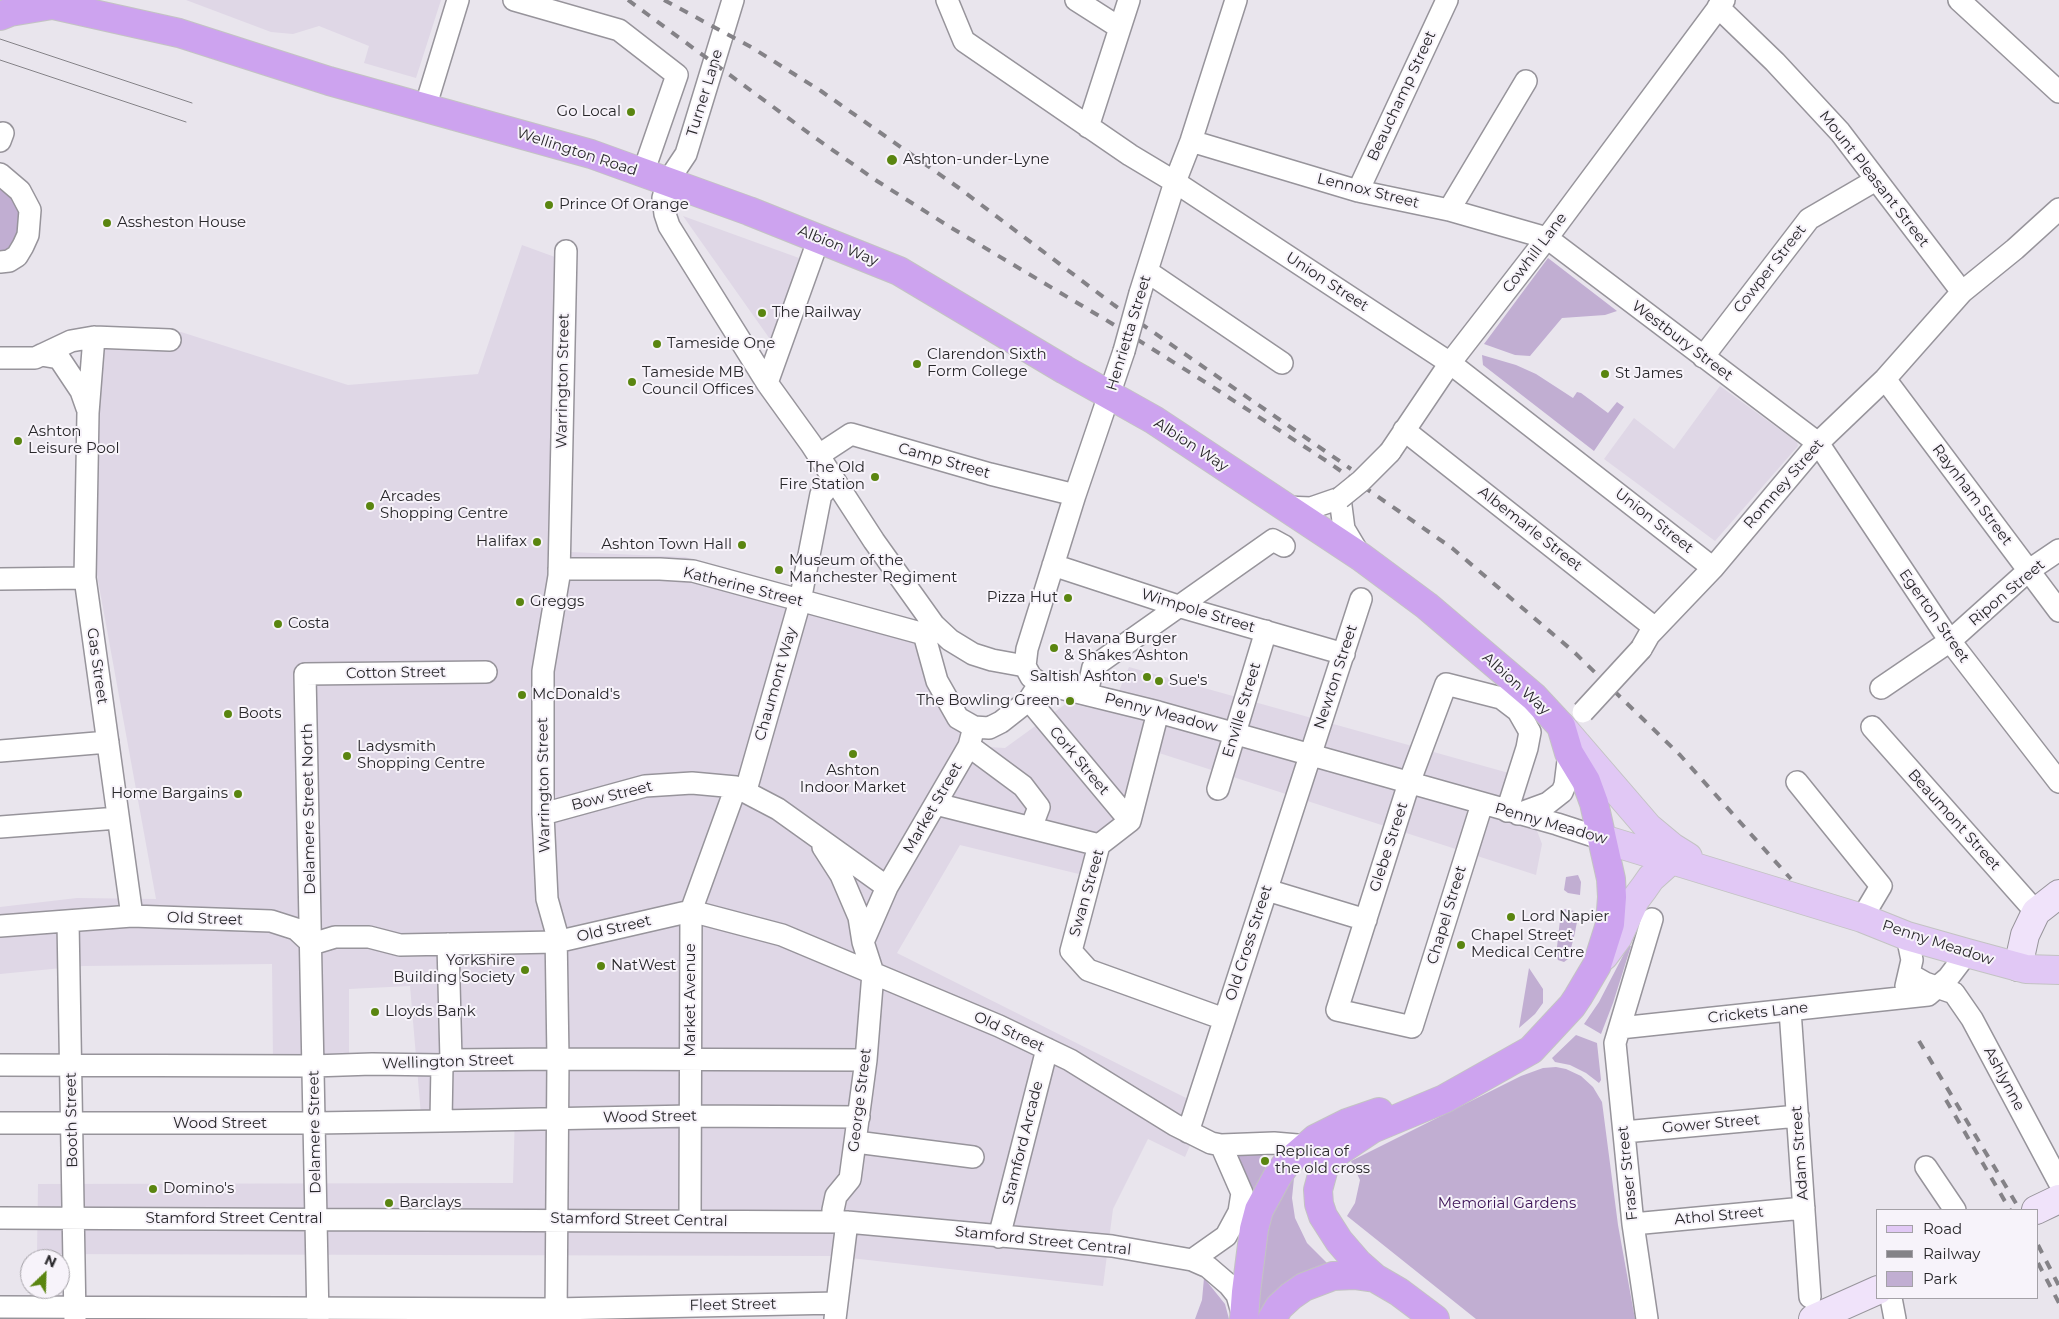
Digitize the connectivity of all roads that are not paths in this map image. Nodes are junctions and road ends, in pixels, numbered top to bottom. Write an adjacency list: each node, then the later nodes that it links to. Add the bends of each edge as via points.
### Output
1 (119, 0): 15 (highway, Wellington Road)
2 (458, 0): 18 (street)
3 (514, 0): 22 (street, via 619,30 677,75)
4 (733, 0): 22 (street, Turner Lane, via 686,154)
5 (947, 0): 19 (street, Union Street, via 964,41)
6 (1076, 0): 14 (street)
7 (1129, 0): 14 (street)
8 (1236, 0): 20 (street, Henrietta Street)
9 (1447, 0): 25 (street, Beauchamp Street)
10 (1959, 0): 17 (street)
11 (42, 3): 13 (highway); 15 (highway, Wellington Road)
12 (1721, 3): 23 (street, Mount Pleasant Street, via 1840,132); 29 (street, Cowhill Lane)
13 (0, 16)
14 (1120, 28): 19 (street)
15 (179, 33): 18 (highway, Wellington Road)
16 (1526, 81): 27 (street)
17 (2059, 92)
18 (425, 108): 22 (highway, Wellington Road, via 591,154)
19 (1088, 127): 24 (street, Union Street)
20 (1190, 141): 24 (street, Henrietta Street); 25 (street, Lennox Street)
21 (0, 174): 31 (street, via 20,191 30,210 28,235 23,246 17,256)
22 (656, 177): 28 (highway, Albion Way); 42 (street, via 669,226)
23 (1876, 180): 33 (street, Mount Pleasant Street); 37 (street, Cowper Street, via 1809,219)
24 (1174, 182): 32 (street, Henrietta Street); 40 (street, Union Street)
25 (1358, 191): 27 (street, Lennox Street)
26 (2059, 209): 33 (street, Romney Street)
27 (1449, 210): 29 (street, Lennox Street)
28 (819, 238): 42 (street); 43 (highway, Albion Way, via 899,271)
29 (1547, 238): 37 (street, Westbury Street); 40 (street, Cowhill Lane)
30 (566, 251): 57 (street, Warrington Street)
31 (0, 262)
32 (1148, 272): 39 (street); 43 (street, Henrietta Street, bridge)
33 (1962, 292): 41 (street, Romney Street)
34 (94, 337): 35 (street); 36 (street, via 71,341); 44 (street, Gas Street)
35 (170, 340)
36 (41, 355): 38 (street, via 18,360); 44 (street, Gas Street, via 59,358 81,391)
37 (1703, 357): 46 (street, Westbury Street)
38 (0, 358)
39 (1282, 363)
40 (1450, 363): 45 (street, Cowhill Lane); 56 (street, Union Street)
41 (1885, 379): 46 (street, Romney Street); 58 (street, Raynham Street)
42 (767, 383): 47 (street)
43 (1109, 396): 49 (street, Henrietta Street); 51 (highway, Albion Way, via 1154,420)
44 (88, 413): 59 (street, Gas Street)
45 (1404, 430): 50 (street, Cowhill Lane, bridge, via 1390,452); 65 (street, Albemarle Street)
46 (1818, 443): 56 (street, Romney Street); 68 (street, Egerton Street)
47 (819, 455): 48 (street, via 815,463 817,477); 49 (street, Camp Street, via 851,434); 66 (street)
48 (825, 491): 62 (street, Chaumont Way, via 821,494); 66 (street)
49 (1075, 495): 55 (street, Henrietta Street)
50 (1340, 498): 51 (street, Cowhill Lane, via 1311,508); 54 (street, via 1344,529)
51 (1284, 507): 54 (highway, Albion Way)
52 (1284, 546): 63 (street, via 1273,540)
53 (2059, 550): 58 (street, Ripon Street)
54 (1361, 558): 77 (highway, Albion Way, via 1427,606 1534,697)
55 (1053, 565): 63 (street, Wimpole Street); 70 (street, Henrietta Street, via 1027,649)
56 (1713, 568): 65 (street, Romney Street)
57 (559, 569): 62 (street, Katherine Street, via 693,571); 93 (street, Warrington Street, via 543,671)
58 (2028, 571): 64 (street, Raynham Street); 68 (street, Ripon Street)
59 (85, 578): 60 (street); 81 (street, Gas Street)
60 (0, 580)
61 (1361, 599): 69 (street, Newton Street)
62 (800, 601): 66 (street, Katherine Street); 88 (street, Chaumont Way)
63 (1181, 607): 67 (street, Wimpole Street); 75 (street, via 1093,667)
64 (2059, 611)
65 (1656, 628): 77 (street, Romney Street, bridge, via 1641,649)
66 (929, 629): 70 (street, via 973,654); 80 (street, via 937,681)
67 (1266, 631): 69 (street, Wimpole Street); 79 (street, Enville Street)
68 (1950, 642): 73 (street, Ripon Street); 86 (street, Egerton Street)
69 (1344, 654): 84 (street, Newton Street)
70 (1025, 666): 74 (street)
71 (486, 672): 72 (street, Cotton Street)
72 (306, 674): 117 (street, Delamere Street North)
73 (1881, 688)
74 (1034, 692): 75 (street, Penny Meadow); 80 (street, via 1002,722); 95 (street, Cork Street)
75 (1087, 694): 76 (street, Penny Meadow)
76 (1158, 712): 79 (street, Penny Meadow); 95 (street)
77 (1572, 719): 83 (highway, Albion Way); 102 (main road, via 1648,827 1672,848)
78 (1872, 727): 107 (street, Beaumont Street)
79 (1235, 734): 84 (street, Penny Meadow); 89 (street, Enville Street)
80 (971, 736): 90 (street, Market Street); 97 (street, via 1024,786 1039,807)
81 (108, 742): 82 (street); 94 (street, Gas Street)
82 (0, 751)
83 (1570, 753): 92 (street, via 1562,792 1548,803); 99 (highway, Albion Way, via 1586,781)
84 (1311, 755): 87 (street, Penny Meadow); 104 (street, Old Cross Street)
85 (1796, 782): 109 (street, via 1881,886)
86 (2059, 782)
87 (1409, 783): 91 (street, Penny Meadow); 92 (street, Glebe Street, via 1446,684 1501,698 1518,711 1530,732); 111 (street, Glebe Street)
88 (741, 788): 93 (street, Bow Street, via 692,783 645,786); 98 (street, Bow Street, via 778,809); 106 (street, Market Avenue)
89 (1218, 789)
90 (936, 804): 97 (street); 103 (street, Market Street)
91 (1482, 804): 92 (street, Penny Meadow); 127 (street, Chapel Street, via 1412,1027)
92 (1512, 813): 99 (street, Penny Meadow)
93 (543, 814): 115 (street, Warrington Street, via 547,899)
94 (118, 818): 96 (street); 108 (street, Gas Street)
95 (1130, 821): 100 (street, Swan Street)
96 (0, 827)
97 (1036, 829): 100 (street)
98 (816, 837): 103 (street, Bow Street); 116 (street, Bow Street, via 841,874 858,917)
99 (1603, 839): 101 (main road, Penny Meadow); 120 (highway, Albion Way, via 1612,897 1610,924)
100 (1099, 845): 129 (street, Swan Street, via 1071,952 1088,970)
101 (1671, 860): 102 (main road, Penny Meadow); 120 (main road, via 1651,878 1635,900 1618,937)
102 (1715, 873): 109 (main road, Penny Meadow)
103 (887, 887): 116 (street, Market Street)
104 (1267, 890): 111 (street); 129 (street, Old Cross Street)
105 (2059, 894): 107 (main road)
106 (691, 911): 115 (street, Old Street); 123 (street, Old Street, via 782,934); 133 (street, Market Avenue)
107 (2036, 912): 121 (main road, via 2025,935)
108 (132, 916): 112 (street, Old Street); 117 (street, Old Street, via 270,921 296,929)
109 (1862, 918): 114 (main road, Penny Meadow)
110 (1652, 919): 130 (street, Fraser Street)
111 (1366, 920): 127 (street, Glebe Street)
112 (68, 921): 113 (street, Old Street); 137 (street, Booth Street)
113 (0, 926)
114 (1907, 936): 119 (main road, Penny Meadow); 124 (street, via 1912,960)
115 (556, 942): 118 (street, Old Street); 132 (street, Warrington Street)
116 (863, 942): 123 (street, Bow Street)
117 (312, 944): 118 (street, Old Street, via 335,937 369,936 400,944); 138 (street, Delamere Street)
118 (448, 944): 135 (street)
119 (1967, 953): 121 (main road, Penny Meadow); 125 (street, Crickets Lane)
120 (1597, 964): 139 (highway, Albion Way, via 1572,1006 1531,1050)
121 (2018, 967): 122 (main road, Penny Meadow)
122 (2059, 970)
123 (873, 973): 131 (street, Old Street); 134 (street, George Street)
124 (1909, 974): 125 (street); 126 (street, via 1907,984)
125 (1939, 987): 126 (street, Crickets Lane, via 1928,995); 155 (street, Ashlynne, via 1954,994 1972,1018)
126 (1897, 998): 128 (street, Crickets Lane)
127 (1337, 1010)
128 (1790, 1010): 130 (street, Crickets Lane); 141 (street, Adam Street)
129 (1224, 1019): 148 (street, Old Cross Street)
130 (1620, 1028): 149 (street, Fraser Street, via 1615,1043)
131 (1047, 1049): 148 (street, Old Street); 165 (street, Stamford Arcade)
132 (558, 1059): 133 (street, Wellington Street); 135 (street, Wellington Street); 143 (street, Warrington Street)
133 (691, 1059): 134 (street, Wellington Street); 140 (street, Market Avenue)
134 (866, 1060): 142 (street, George Street)
135 (447, 1063): 138 (street, Wellington Street); 144 (street)
136 (0, 1066): 137 (street, Wellington Street)
137 (71, 1066): 138 (street, Wellington Street); 146 (street, Booth Street)
138 (313, 1066): 147 (street, Delamere Street)
139 (1444, 1099): 152 (highway, via 1383,1110 1331,1130); 167 (highway, via 1372,1129 1339,1150 1325,1164 1318,1190 1324,1216 1339,1241)
140 (691, 1116): 142 (street, Wood Street); 143 (street, Wood Street); 162 (street, Market Avenue)
141 (1798, 1116): 149 (street, Gower Street); 156 (street, Adam Street)
142 (859, 1117): 150 (street, George Street)
143 (557, 1119): 144 (street, Wood Street); 161 (street, Warrington Street)
144 (441, 1121): 147 (street, Wood Street)
145 (0, 1123): 146 (street, Wood Street)
146 (72, 1124): 147 (street, Wood Street); 159 (street, Booth Street)
147 (315, 1124): 160 (street, Delamere Street)
148 (1188, 1132): 151 (street, Old Street)
149 (1624, 1132): 164 (street, Fraser Street)
150 (856, 1142): 153 (street); 163 (street, George Street, via 850,1179 836,1196 833,1210)
151 (1222, 1145): 152 (street, via 1274,1143); 166 (street, via 1242,1193 1239,1212 1226,1236)
152 (1309, 1146): 176 (highway, via 1286,1164 1259,1210)
153 (973, 1157)
154 (1926, 1167): 157 (street)
155 (2052, 1198)
156 (1804, 1208): 164 (street, Athol Street); 171 (street, Adam Street)
157 (1954, 1209)
158 (0, 1218): 159 (street, Stamford Street Central)
159 (74, 1218): 160 (street, Stamford Street Central); 173 (street, Booth Street)
160 (317, 1219): 161 (street, Stamford Street Central); 174 (street, Delamere Street)
161 (556, 1219): 162 (street, Stamford Street Central); 175 (street, Warrington Street)
162 (690, 1220): 163 (street, Stamford Street Central)
163 (841, 1222): 165 (street, Stamford Street Central); 172 (street, George Street)
164 (1634, 1224): 179 (street, Fraser Street)
165 (999, 1237): 166 (street, Stamford Street Central, via 1112,1246)
166 (1192, 1260): 176 (street, Stamford Street Central, via 1208,1267 1229,1285)
167 (1375, 1278): 177 (highway, via 1334,1276 1316,1282 1291,1296); 178 (highway, via 1400,1292)
168 (1876, 1291): 171 (main road)
169 (1891, 1299): 180 (street)
170 (0, 1306): 173 (street, Fleet Street)
171 (1811, 1308)
172 (836, 1311): 175 (street, Fleet Street)
173 (75, 1313): 174 (street, Fleet Street)
174 (318, 1314): 175 (street, Fleet Street)
175 (556, 1314)
176 (1244, 1319)
177 (1272, 1319)
178 (1435, 1319)
179 (1648, 1319)
180 (1895, 1319)

